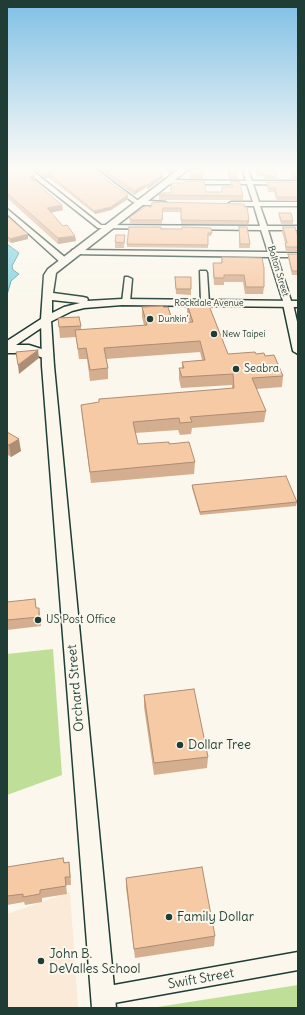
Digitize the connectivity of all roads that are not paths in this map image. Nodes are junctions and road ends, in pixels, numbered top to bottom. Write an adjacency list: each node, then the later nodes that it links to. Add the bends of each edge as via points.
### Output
1 (13, 215): 11 (street)
2 (84, 215): 5 (street, via 96,225)
3 (124, 215): 5 (main road)
4 (260, 215): 6 (street, Bolton Street)
5 (108, 227): 6 (street); 8 (main road)
6 (264, 228): 7 (street); 9 (street, Bolton Street)
7 (298, 228)
8 (75, 252): 9 (street); 11 (main road)
9 (273, 255): 10 (street); 18 (street, Bolton Street)
10 (298, 255)
11 (64, 261): 14 (main road, via 50,273)
12 (203, 273): 17 (street)
13 (128, 279): 16 (street)
14 (47, 296): 15 (main road); 19 (main road)
15 (83, 300): 16 (main road, Rockdale Avenue); 19 (main road, Rockdale Avenue, via 67,303)
16 (123, 302): 17 (main road, Rockdale Avenue); 19 (main road, Rockdale Avenue, via 79,306)
17 (205, 303): 18 (main road, Rockdale Avenue)
18 (293, 304): 21 (street, Bolton Street)
19 (46, 315): 20 (main road); 22 (street, Orchard Street)
20 (7, 348): 22 (main road, via 29,349)
21 (298, 351)
22 (47, 355): 24 (street, Orchard Street)
23 (298, 961): 24 (street, Swift Street)
24 (104, 1002)

